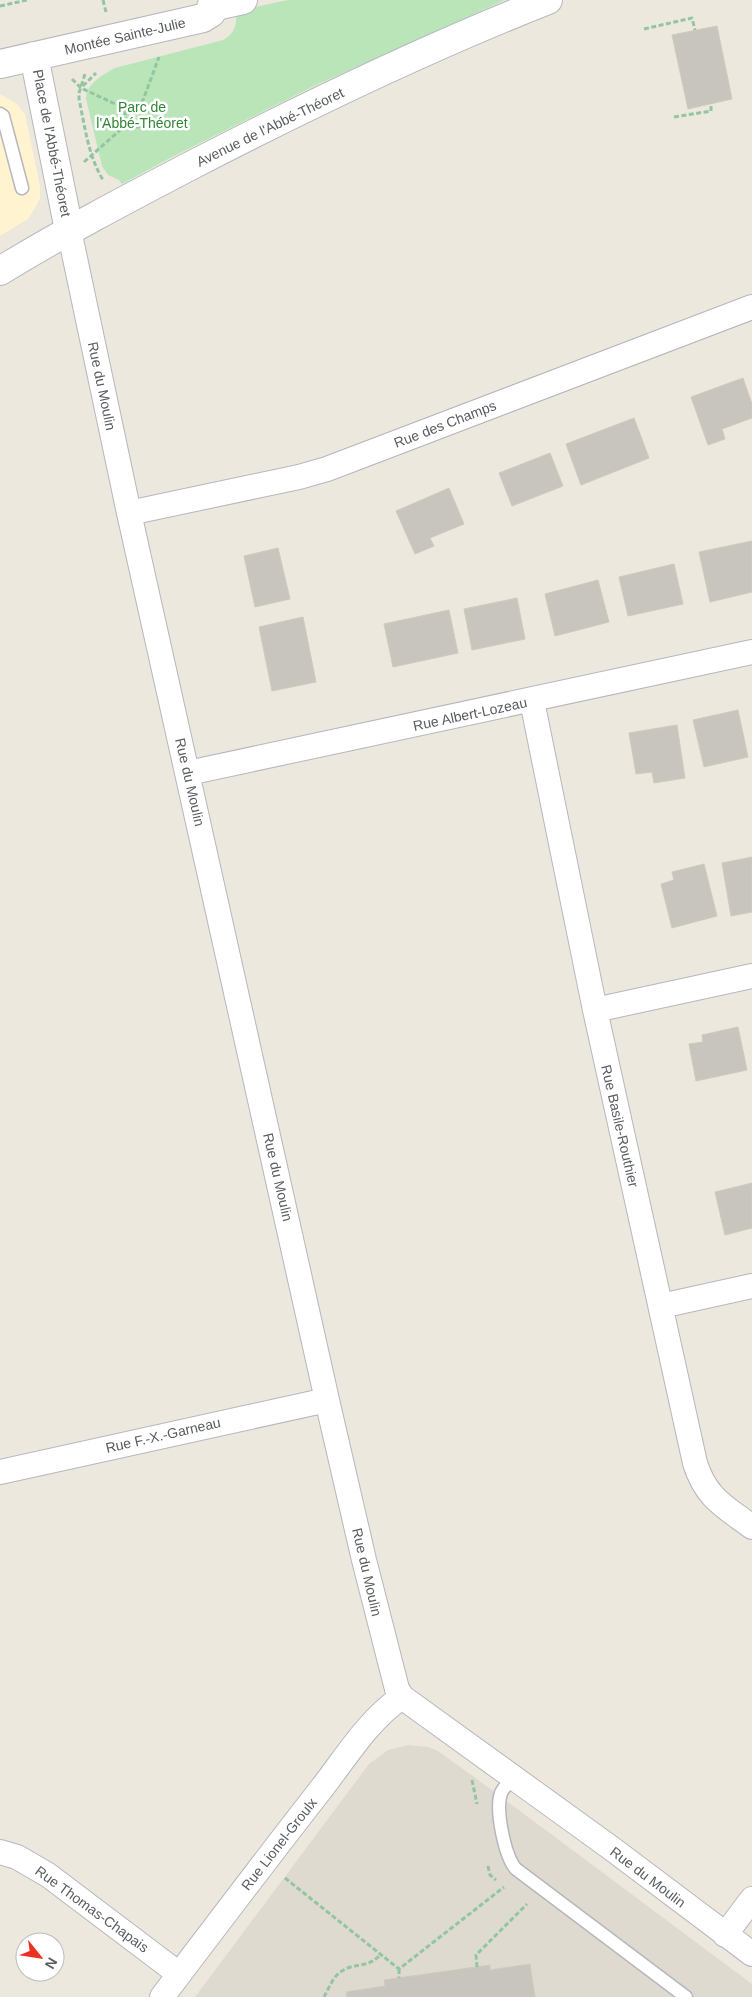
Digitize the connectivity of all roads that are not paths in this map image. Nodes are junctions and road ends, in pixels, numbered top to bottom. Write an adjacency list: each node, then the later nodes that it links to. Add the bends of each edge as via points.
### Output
1 (242, 0): 3 (main road, Montée Sainte-Julie)
2 (535, 2): 8 (main road, Avenue de l'Abbé-Théoret, via 331,96)
3 (210, 3): 4 (main road, Montée Sainte-Julie, via 210,13 204,18)
4 (34, 56): 5 (main road, Montée Sainte-Julie); 8 (main road, Place de l'Abbé-Théoret)
5 (0, 64)
6 (0, 114): 7 (lane)
7 (22, 188)
8 (69, 230): 9 (main road, Avenue de l'Abbé-Théoret); 11 (street, Rue du Moulin)
9 (0, 271)
10 (752, 307): 11 (street, Rue des Champs, via 327,469)
11 (129, 513): 14 (street, Rue du Moulin)
12 (752, 652): 13 (street, Rue Albert-Lozeau)
13 (532, 701): 14 (street, Rue Albert-Lozeau); 16 (street, Rue Basile-Routhier)
14 (188, 773): 19 (street, Rue du Moulin)
15 (752, 976): 16 (street)
16 (594, 1010): 18 (street, Rue Basile-Routhier)
17 (752, 1286): 18 (street)
18 (661, 1306): 21 (street, Rue Basile-Routhier, via 701,1481 710,1495)
19 (327, 1400): 20 (street, Rue F.-X.-Garneau); 22 (street, Rue du Moulin, via 391,1671)
20 (0, 1472)
21 (752, 1527)
22 (402, 1697): 23 (street, Rue du Moulin); 28 (street, Rue Lionel-Groulx, via 372,1724)
23 (513, 1777): 26 (street, Rue du Moulin); 30 (lane, via 502,1793 500,1806 510,1862)
24 (0, 1852): 28 (street, Rue Thomas-Chapais, via 48,1874)
25 (752, 1899): 26 (street)
26 (725, 1934): 27 (street, Rue du Moulin)
27 (752, 1954)
28 (179, 1974): 29 (street, Rue Lionel-Groulx)
29 (162, 1997)
30 (686, 1997)

